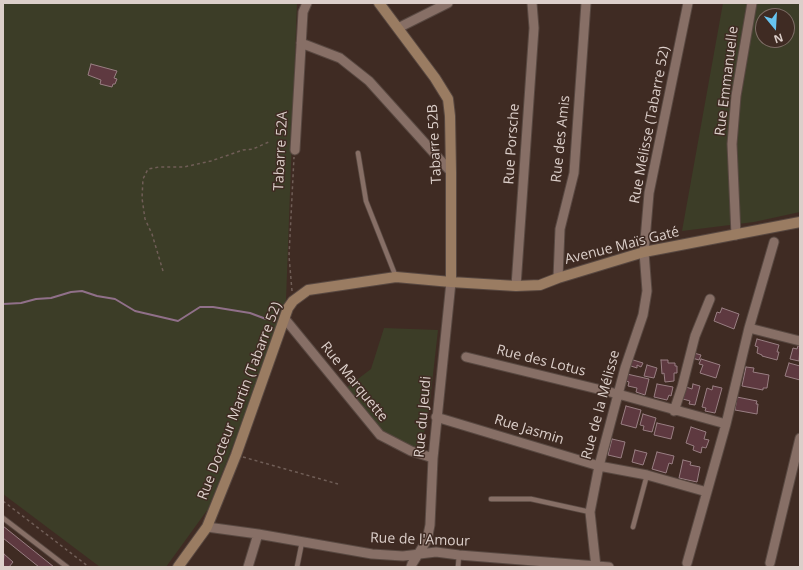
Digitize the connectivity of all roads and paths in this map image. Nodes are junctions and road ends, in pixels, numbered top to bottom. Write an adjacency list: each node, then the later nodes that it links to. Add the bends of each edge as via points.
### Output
1 (307, 3): 9 (street, Tabarre 52A, via 303,12)
2 (379, 3): 8 (street, Tabarre 52B)
3 (448, 3): 8 (street)
4 (532, 3): 22 (street, Rue Porsche, via 534,28)
5 (586, 3): 20 (street, Rue des Amis, via 574,173 560,229)
6 (688, 3): 17 (street, Rue Mélisse (Tabarre 52), via 649,193)
7 (752, 3): 15 (street, Rue Emmanuelle, via 736,96 732,144)
8 (398, 28): 13 (street, Tabarre 52B, via 448,99)
9 (301, 43): 11 (street, Tabarre 52A); 13 (street, via 340,58 369,81)
10 (271, 141): 18 (path, via 211,161 184,167 148,169 143,179 145,219)
11 (295, 150): 24 (path, Tabarre 52A, via 289,256)
12 (358, 153): 19 (lane, via 366,201)
13 (451, 172): 21 (street, Tabarre 52B)
14 (800, 222): 15 (street, Avenue Maïs Gaté)
15 (736, 234): 17 (street, Avenue Maïs Gaté)
16 (774, 242): 26 (street)
17 (644, 252): 20 (street, Avenue Maïs Gaté); 29 (street, Rue de la Mélisse, via 647,291 643,315)
18 (163, 271)
19 (396, 277): 21 (street, Rue Docteur Martin (Tabarre 52)); 24 (street, Rue Docteur Martin (Tabarre 52), via 308,290)
20 (558, 278): 22 (street, Avenue Maïs Gaté, via 540,285)
21 (450, 282): 22 (street, Avenue Maïs Gaté); 31 (street, Rue du Jeudi)
22 (516, 286)
23 (710, 299): 30 (street, via 695,336)
24 (292, 301): 25 (street, Rue Docteur Martin (Tabarre 52))
25 (285, 319): 34 (street, Rue Docteur Martin (Tabarre 52)); 35 (street, Rue Marquette, via 380,435)
26 (749, 328): 27 (street); 32 (street)
27 (800, 341)
28 (466, 358): 29 (street, Rue des Lotus)
29 (618, 394): 30 (street, Rue des Lotus); 36 (street, Rue de la Mélisse)
30 (674, 411): 32 (street, Rue des Lotus)
31 (436, 417): 35 (street, Rue du Jeudi); 36 (street, Rue Jasmin)
32 (726, 424): 39 (street)
33 (800, 438): 51 (street)
34 (236, 455): 38 (path); 44 (street, Rue Docteur Martin (Tabarre 52))
35 (433, 458): 48 (street, Rue du Jeudi, via 430,525 427,540)
36 (599, 466): 37 (street, Rue Jasmin); 42 (street, Rue de la Mélisse)
37 (647, 475): 39 (street, Rue Jasmin); 45 (lane)
38 (338, 484)
39 (707, 492): 50 (street)
40 (491, 499): 42 (lane, via 531,498)
41 (3, 501): 54 (path)
42 (590, 512): 52 (street, Rue de la Mélisse)
43 (3, 518): 53 (lane)
44 (207, 527): 46 (street, Rue de l'Amour); 55 (street, Rue Docteur Martin (Tabarre 52))
45 (632, 527)
46 (258, 534): 47 (street, Rue de l'Amour); 56 (street)
47 (302, 542): 48 (street, Rue de l'Amour, via 372,554 403,556); 57 (lane)
48 (419, 553): 49 (street, Rue de l'Amour); 58 (street, Rue du Jeudi)
49 (459, 555): 52 (street, Rue de l'Amour); 59 (lane)
50 (687, 563)
51 (770, 563)
52 (596, 566): 60 (street, Rue de l'Amour)
53 (67, 567)
54 (89, 567)
55 (178, 567)
56 (248, 567)
57 (297, 567)
58 (411, 567)
59 (458, 567)
60 (609, 567)

